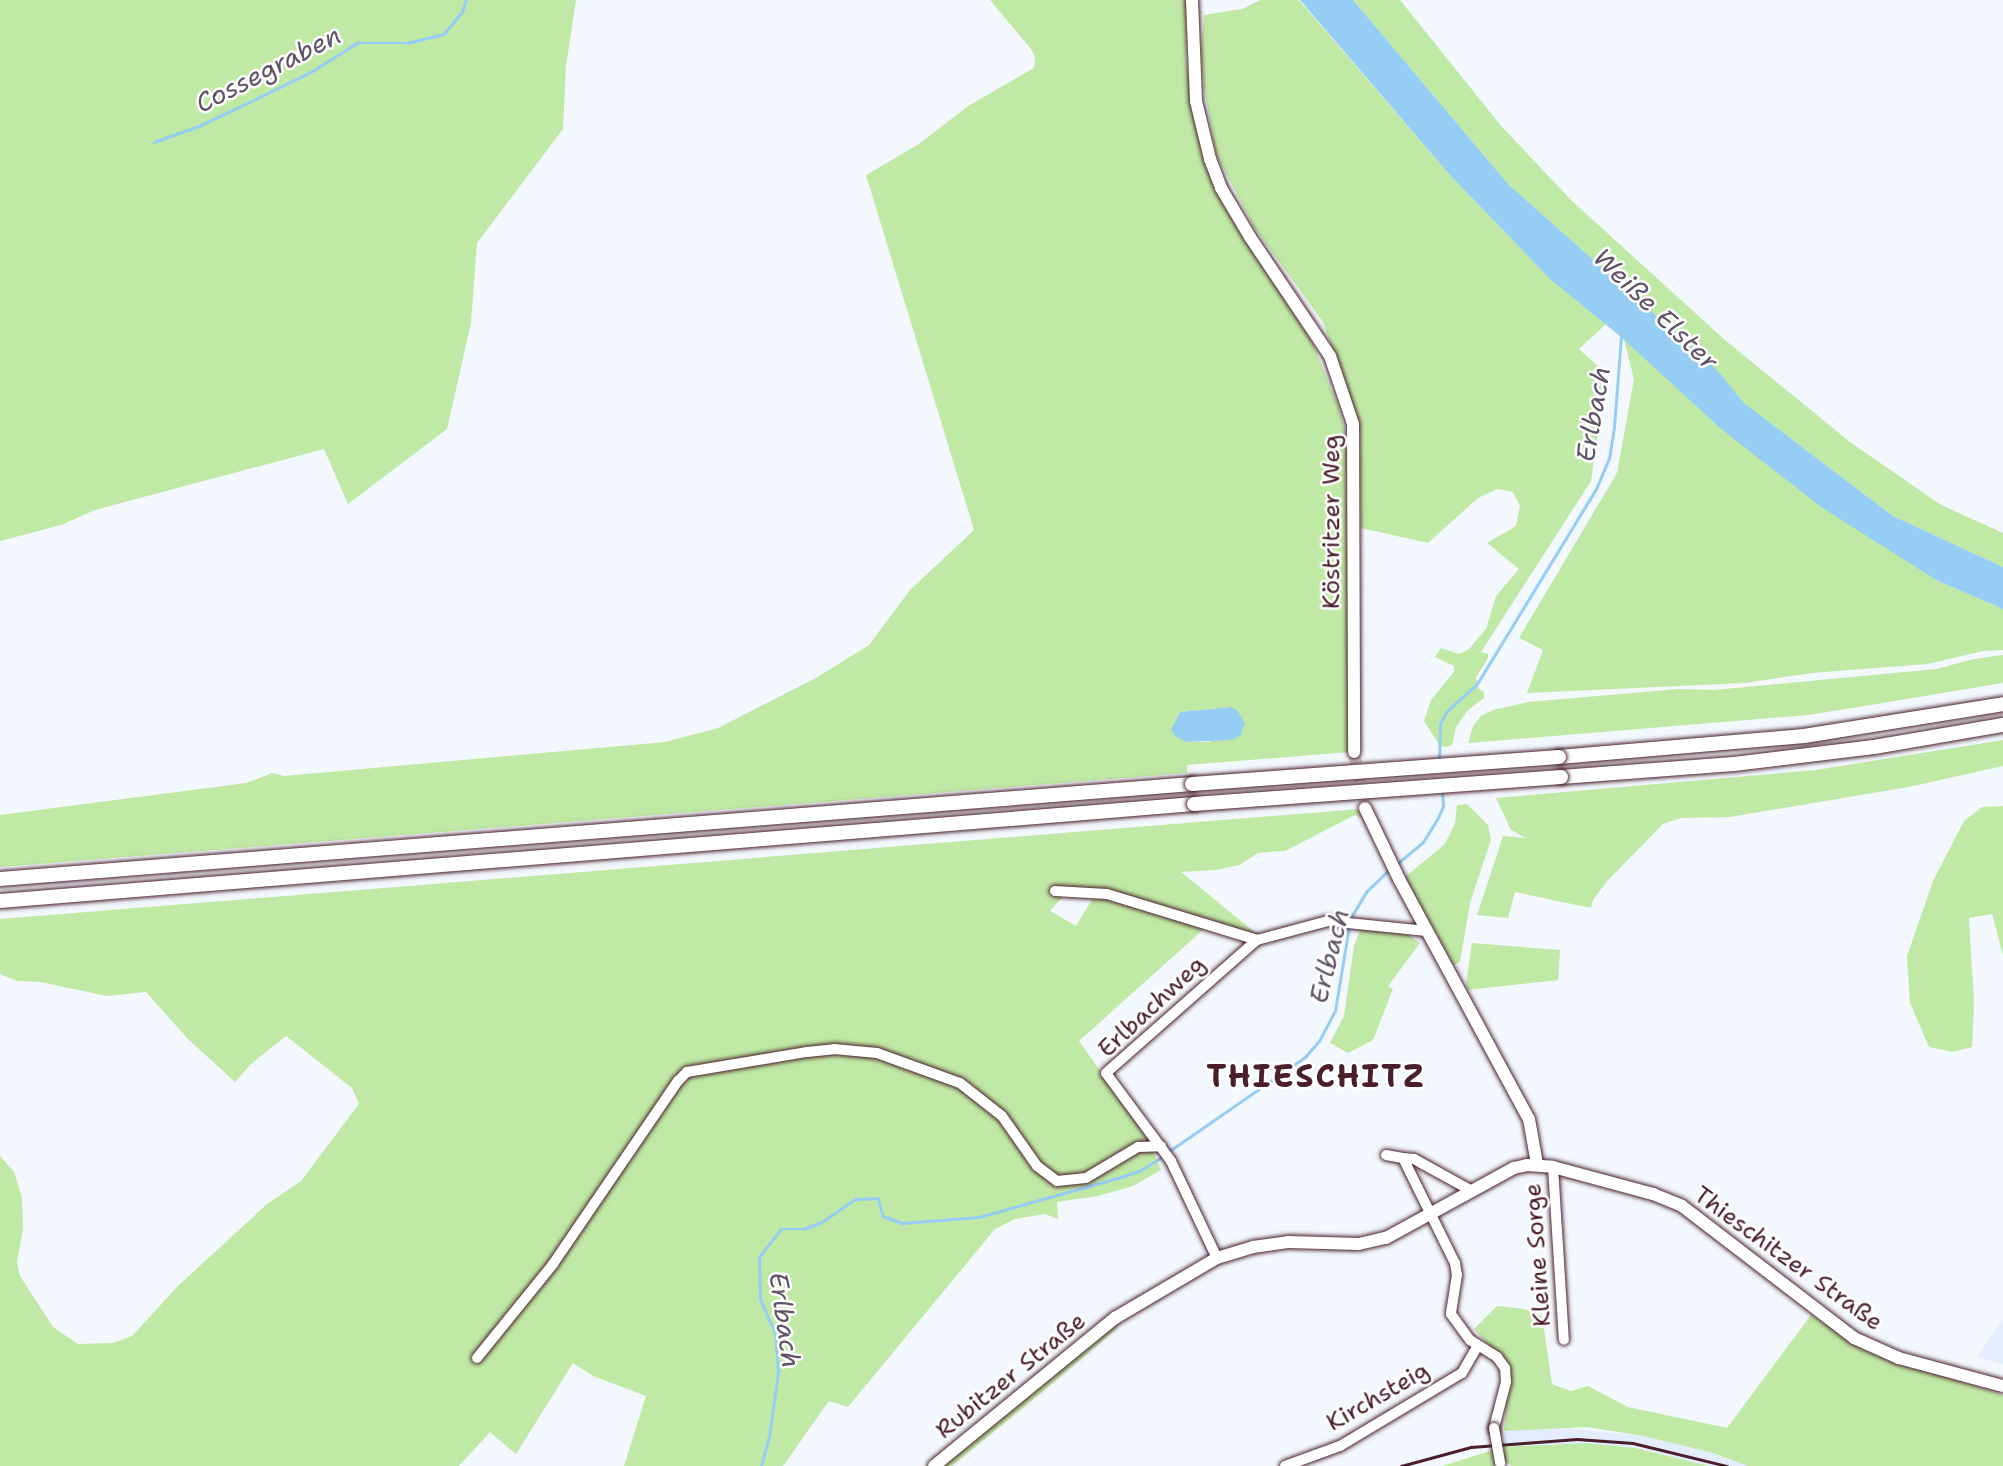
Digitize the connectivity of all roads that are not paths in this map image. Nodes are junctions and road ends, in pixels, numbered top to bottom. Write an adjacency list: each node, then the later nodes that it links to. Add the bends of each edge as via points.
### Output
1 (1192, 0): 4 (main road, Köstritzer Weg, via 1193,74 1210,159 1235,214 1330,356 1353,424)
2 (2003, 704): 6 (highway, bridge, via 1804,736)
3 (2003, 725): 8 (highway, bridge, via 1734,764)
4 (1354, 752)
5 (1365, 808): 9 (main road)
6 (0, 879)
7 (1055, 891): 10 (street, via 1107,894)
8 (0, 901)
9 (1426, 931): 10 (street, via 1328,921); 14 (main road, via 1529,1119)
10 (1257, 940): 11 (street, Erlbachweg, via 1107,1073)
11 (1163, 1148): 18 (street, Erlbachweg); 22 (street, via 1138,1147 1086,1178 1057,1181 1037,1166 1002,1116 960,1083 877,1053 834,1049 687,1072 553,1264)
12 (1386, 1155): 13 (street)
13 (1403, 1158): 16 (street, via 1414,1159); 17 (street)
14 (1537, 1164): 15 (main road, Thieschitzer Straße); 16 (main road, Thieschitzer Straße, via 1514,1168)
15 (1553, 1167): 20 (street, Kleine Sorge); 23 (main road, Thieschitzer Straße, via 1682,1206 1854,1338 1899,1358)
16 (1472, 1191): 17 (main road, Thieschitzer Straße)
17 (1432, 1212): 18 (main road, Thieschitzer Straße, via 1387,1238 1359,1244 1288,1242); 21 (street, via 1455,1263 1451,1314)
18 (1217, 1258): 19 (main road, Thieschitzer Straße)
19 (1115, 1318): 25 (main road, Rubitzer Straße)
20 (1564, 1340)
21 (1477, 1347): 24 (street, bridge, via 1497,1357 1505,1368 1506,1382 1493,1428); 26 (street, Kirchsteig, via 1462,1373 1340,1446)
22 (477, 1357)
23 (2003, 1386)
24 (1500, 1463)
25 (934, 1466)
26 (1285, 1466)

